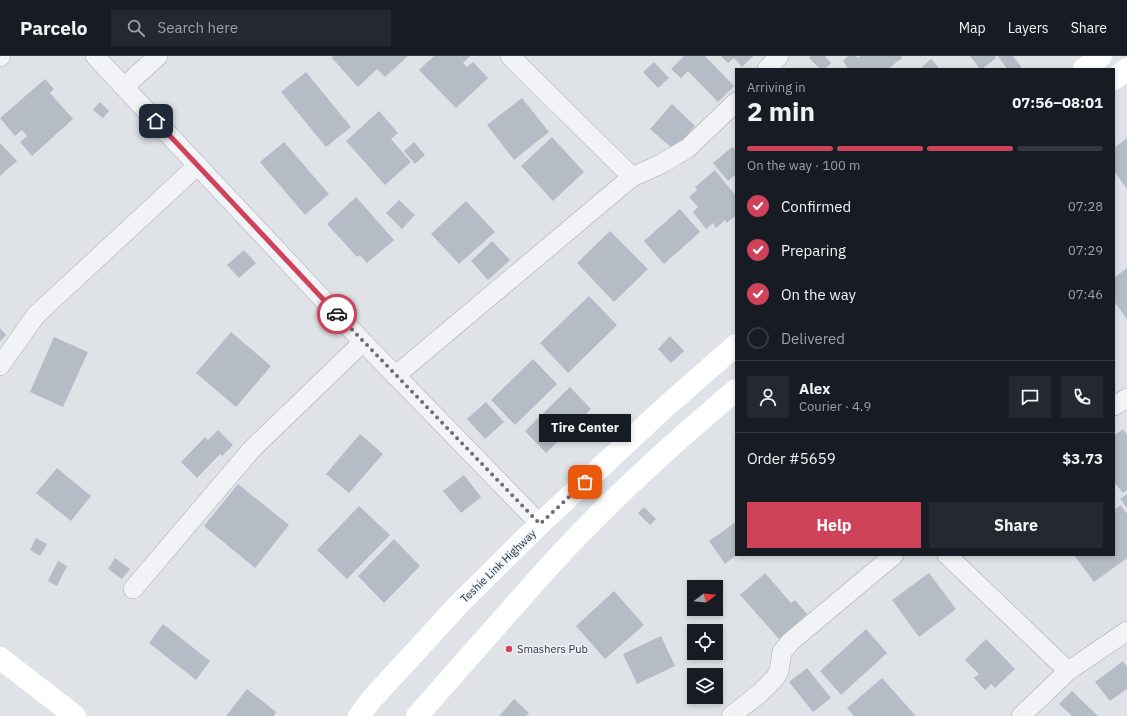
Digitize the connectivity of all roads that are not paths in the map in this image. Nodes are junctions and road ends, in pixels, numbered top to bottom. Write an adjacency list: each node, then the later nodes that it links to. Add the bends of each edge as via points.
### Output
1 (96, 56): 10 (street)
2 (158, 56): 10 (street)
3 (510, 56): 13 (street)
4 (779, 56): 6 (street)
5 (1101, 56): 7 (main road)
6 (768, 68)
7 (1085, 68)
8 (1127, 69): 9 (main road)
9 (1115, 78)
10 (124, 87): 12 (street)
11 (735, 103): 13 (street, via 688,148)
12 (198, 165): 14 (street); 16 (street, via 36,315)
13 (632, 177): 17 (street)
14 (363, 342): 17 (street); 24 (street, via 252,449)
15 (735, 346): 21 (main road, Teshie Link Highway)
16 (0, 366)
17 (395, 376): 21 (street)
18 (735, 391): 30 (main road, via 689,429 597,517 556,559)
19 (1127, 398): 20 (street)
20 (1115, 405)
21 (540, 524): 29 (main road, Teshie Link Highway, via 459,604)
22 (893, 556): 31 (street, via 790,642 782,652 779,671 775,678)
23 (948, 556): 27 (street)
24 (133, 589)
25 (1127, 631): 27 (street)
26 (0, 658): 28 (main road)
27 (1068, 671): 32 (street)
28 (75, 716)
29 (359, 716)
30 (417, 716)
31 (731, 716)
32 (1020, 716)

